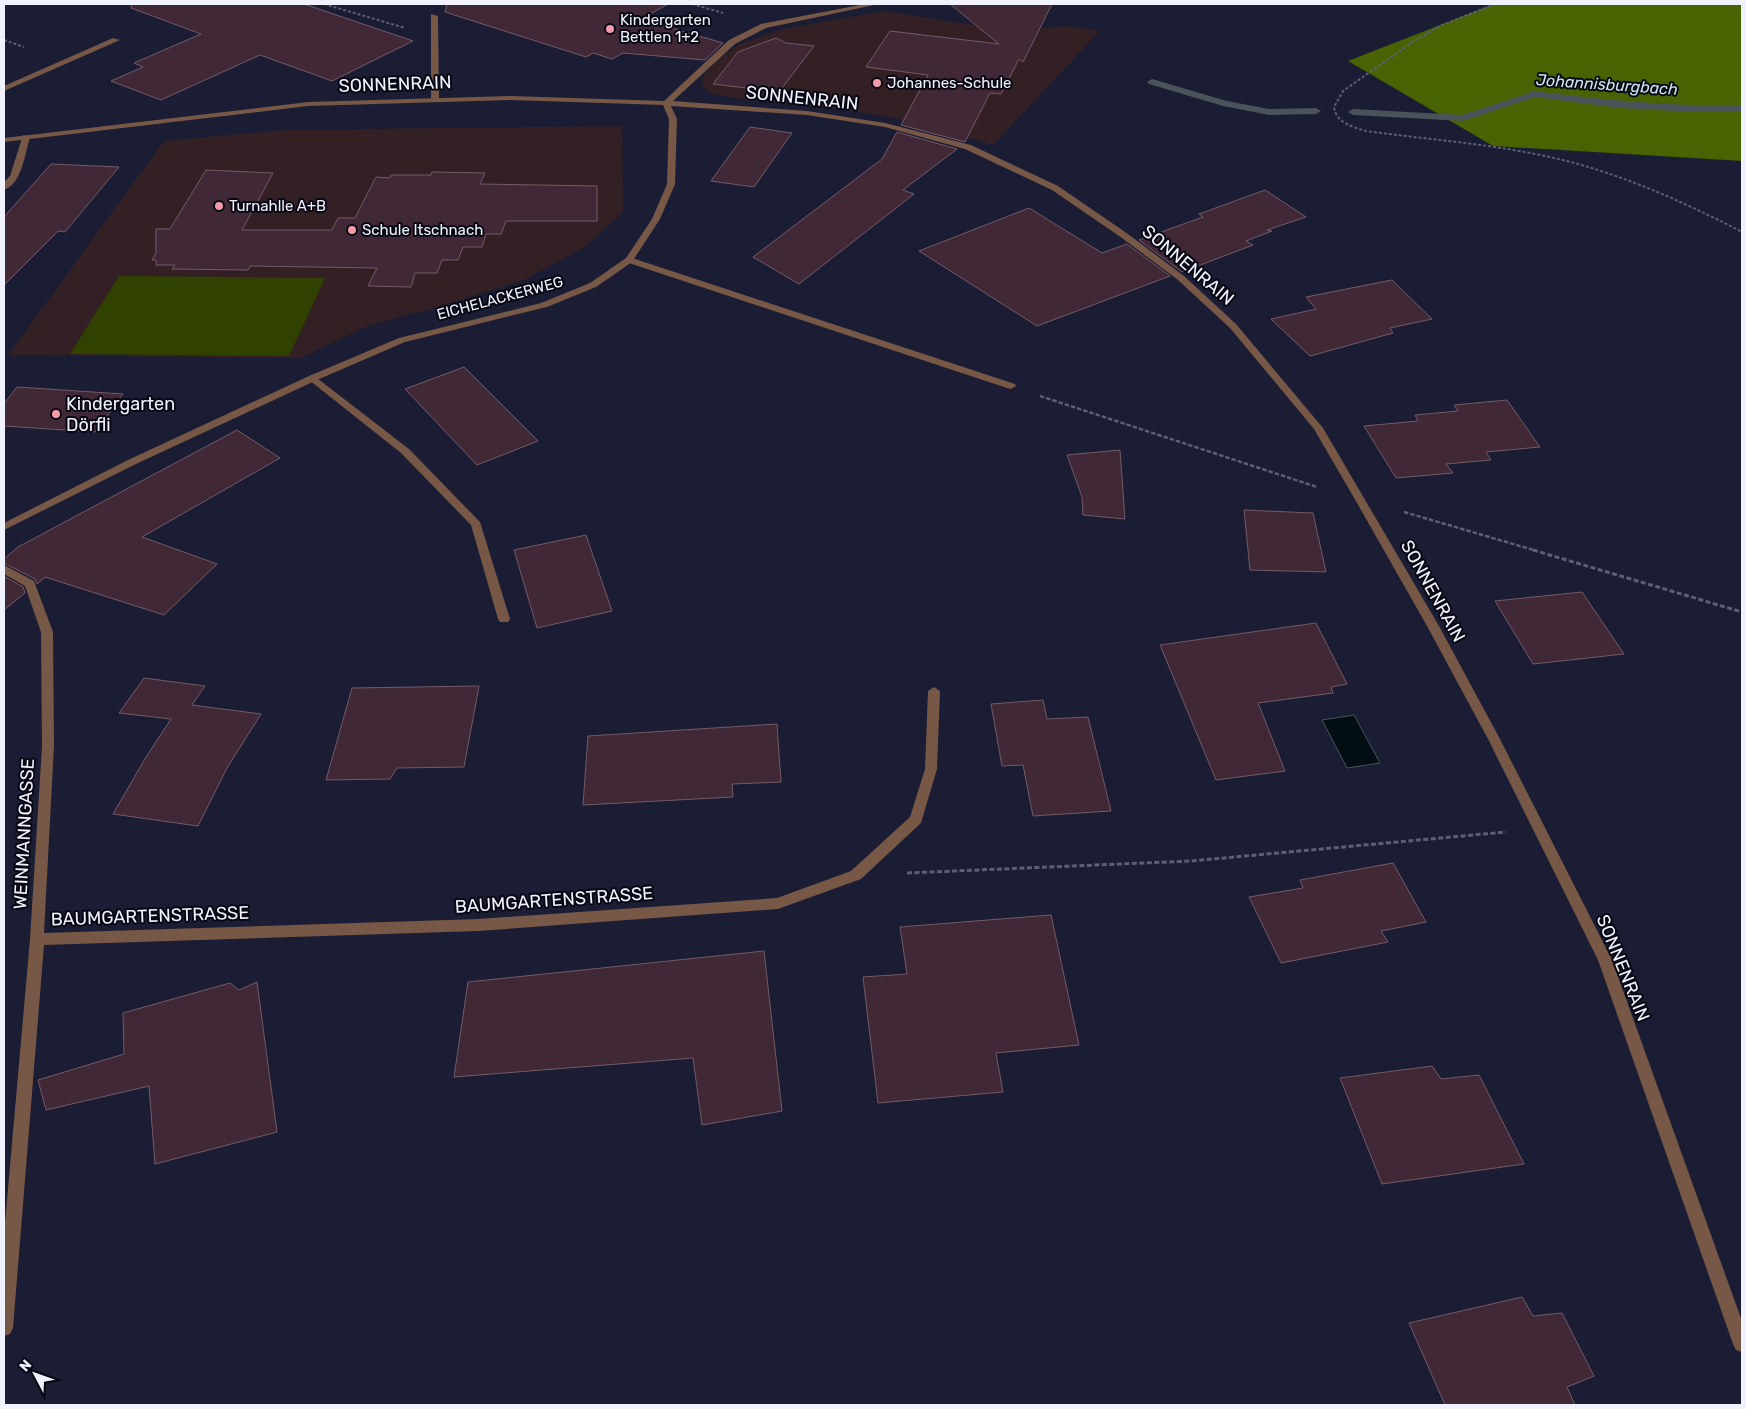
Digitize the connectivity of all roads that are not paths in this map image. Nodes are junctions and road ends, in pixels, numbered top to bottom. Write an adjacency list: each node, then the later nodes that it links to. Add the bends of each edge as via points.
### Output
1 (875, 4): 6 (street, via 756,30 732,42)
2 (434, 16): 5 (street)
3 (116, 40): 4 (street)
4 (4, 89)
5 (435, 100): 6 (street, SONNENRAIN, via 511,98); 7 (street, SONNENRAIN, via 308,104)
6 (666, 103): 10 (street, EICHELACKERWEG, via 673,119 671,184 656,219); 19 (street, SONNENRAIN, via 817,115 885,125 968,147 1055,188 1181,278 1233,326 1318,428 1363,503 1494,739 1605,960)
7 (26, 137): 8 (street, SONNENRAIN); 9 (street, via 14,177)
8 (4, 140)
9 (4, 187)
10 (629, 260): 11 (street, EICHELACKERWEG, via 594,286 544,305 402,340); 12 (street)
11 (313, 378): 13 (street, EICHELACKERWEG, via 132,462); 15 (street, via 405,451 476,524)
12 (1011, 386)
13 (4, 527)
14 (4, 569): 17 (street, WEINMANNGASSE, via 30,584 47,632 48,746)
15 (504, 619)
16 (934, 691): 17 (street, BAUMGARTENSTRASSE, via 931,769 916,819 856,875 778,904 478,925)
17 (37, 939): 18 (street, WEINMANNGASSE)
18 (4, 1328)
19 (1742, 1344)

